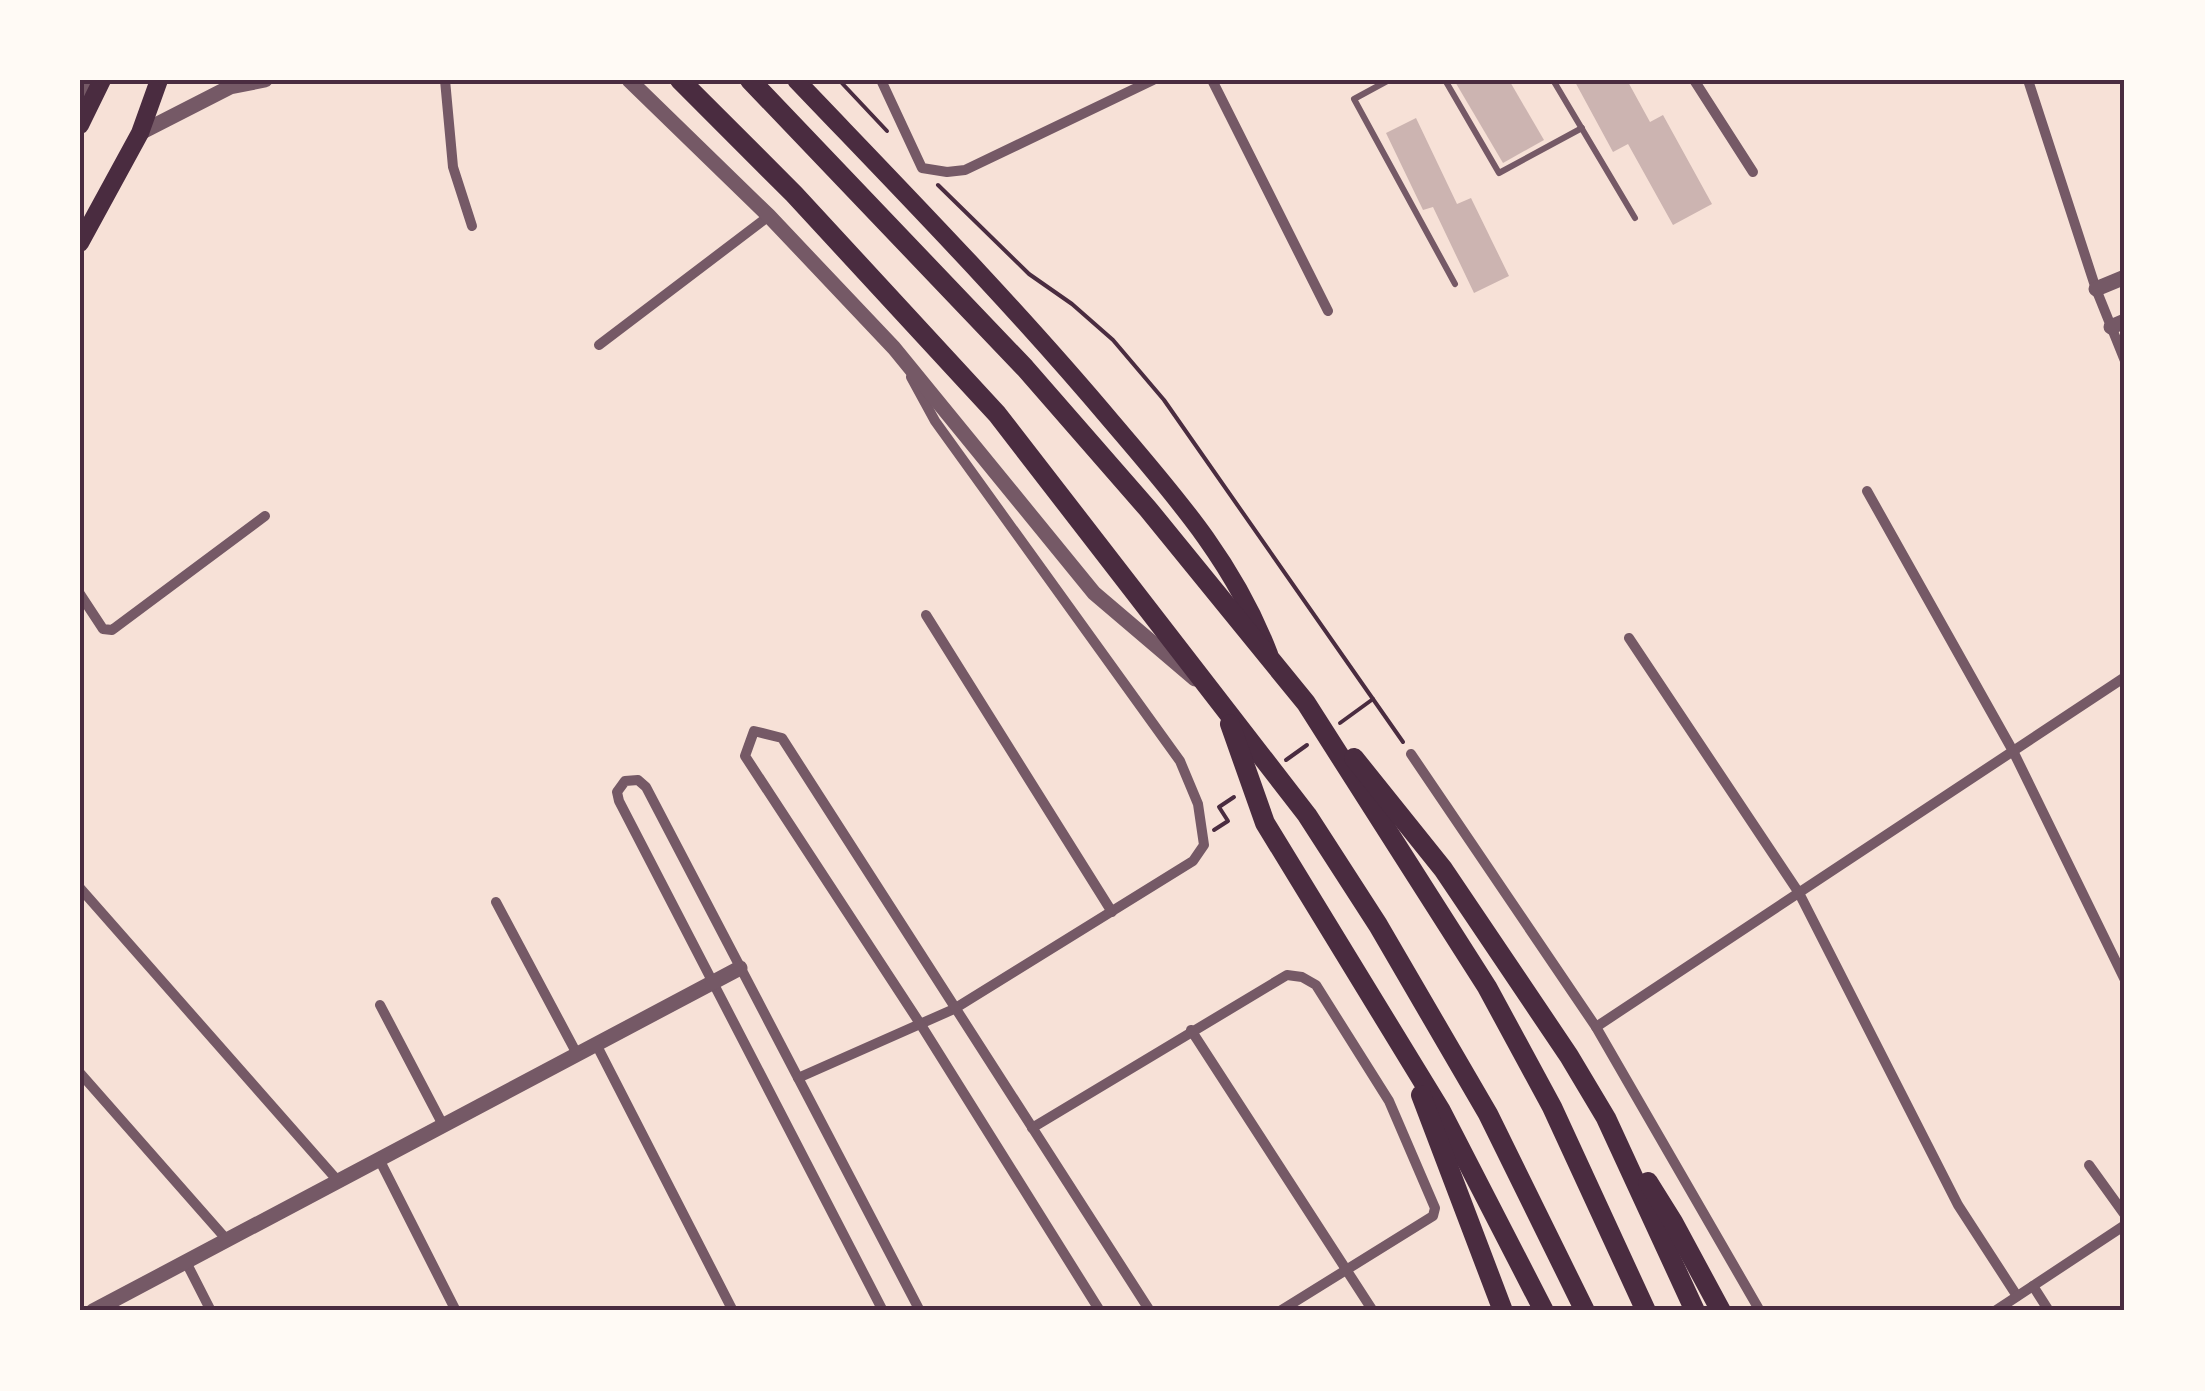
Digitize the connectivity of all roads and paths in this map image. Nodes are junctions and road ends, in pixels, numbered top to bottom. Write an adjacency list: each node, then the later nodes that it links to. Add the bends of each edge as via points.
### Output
1 (82, 80): 19 (street)
2 (102, 80): 19 (main road)
3 (159, 80): 21 (main road)
4 (265, 80): 21 (street, via 230,88)
5 (445, 80): 27 (street, via 453,167)
6 (629, 80): 25 (street)
7 (680, 80): 45 (highway, via 997,414)
8 (750, 80): 42 (highway, via 1025,368)
9 (796, 80): 42 (main road, via 1058,358 1173,494 1215,546)
10 (839, 80): 22 (path)
11 (881, 80): 23 (street)
12 (1153, 80): 23 (street, via 965,170)
13 (1212, 80): 32 (street)
14 (1389, 80): 30 (lane, via 1354,99)
15 (1446, 80): 20 (lane, via 1499,173)
16 (1553, 80): 20 (lane)
17 (1694, 80): 24 (street)
18 (2028, 80): 31 (street)
19 (83, 119)
20 (1582, 128): 26 (lane)
21 (140, 132): 28 (main road)
22 (898, 143)
23 (922, 168): 44 (path, via 1029,274 1113,340 1164,400)
24 (1753, 172)
25 (769, 216): 34 (street); 35 (street)
26 (1634, 218)
27 (472, 226)
28 (80, 243)
29 (2125, 278): 31 (street)
30 (1455, 284)
31 (2096, 289): 33 (street)
32 (1328, 311)
33 (2118, 324): 36 (street)
34 (599, 345)
35 (894, 348): 45 (street, via 1094,593); 53 (street, via 935,421 1180,761)
36 (2125, 360)
37 (1867, 490): 49 (street)
38 (265, 516): 39 (street, via 112,630 102,628)
39 (80, 594)
40 (926, 615): 57 (street)
41 (1630, 638): 55 (street)
42 (1271, 659): 46 (highway)
43 (2125, 677): 49 (street)
44 (1373, 700): 47 (path); 50 (path)
45 (1223, 704): 68 (highway, via 1265,823); 98 (highway, via 1378,924 1488,1114)
46 (1306, 704): 71 (highway, via 1443,869); 99 (highway, via 1487,986 1552,1107)
47 (1326, 732)
48 (1311, 742): 51 (path)
49 (2013, 750): 55 (street); 59 (street)
50 (1411, 754): 64 (street)
51 (1280, 764)
52 (1234, 796): 53 (path, via 1219,807 1228,821)
53 (1205, 836): 57 (street, via 1193,861)
54 (80, 888): 76 (street)
55 (1798, 893): 64 (street); 84 (street, via 1958,1206)
56 (496, 902): 67 (street)
57 (1112, 912): 62 (street)
58 (740, 968): 60 (street); 60 (street, via 646,787 626,780 618,801); 70 (street)
59 (2125, 980)
60 (713, 982): 66 (street); 89 (street)
61 (380, 1005): 72 (street)
62 (954, 1009): 63 (street); 63 (street, via 782,738 754,731 745,756); 73 (street)
63 (920, 1025): 70 (street); 91 (street)
64 (1596, 1027): 102 (street)
65 (1192, 1030): 73 (street); 82 (street); 82 (street, via 1287,975 1316,985 1389,1101 1435,1202 1433,1216)
66 (596, 1044): 67 (street); 88 (street)
67 (577, 1054): 72 (street)
68 (1408, 1060): 80 (highway); 97 (highway, via 1450,1127)
69 (80, 1073): 79 (street)
70 (798, 1078): 90 (street)
71 (1606, 1118): 100 (highway); 101 (highway)
72 (444, 1125): 74 (street)
73 (1032, 1128): 92 (street)
74 (379, 1160): 76 (street); 87 (street)
75 (2089, 1165): 77 (street)
76 (338, 1181): 79 (street)
77 (2125, 1215)
78 (2125, 1225): 83 (street)
79 (228, 1240): 81 (street)
80 (1482, 1257): 95 (highway); 96 (highway)
81 (186, 1262): 85 (street); 86 (street)
82 (1347, 1269): 93 (street); 94 (street)
83 (2033, 1286): 84 (street); 104 (street)
84 (2017, 1296): 103 (street)
85 (93, 1311)
86 (211, 1311)
87 (456, 1311)
88 (733, 1311)
89 (884, 1311)
90 (920, 1311)
91 (1100, 1311)
92 (1150, 1311)
93 (1280, 1311)
94 (1374, 1311)
95 (1495, 1311)
96 (1504, 1311)
97 (1544, 1311)
98 (1585, 1311)
99 (1646, 1311)
100 (1695, 1311)
101 (1721, 1311)
102 (1760, 1311)
103 (1995, 1311)
104 (2049, 1311)

